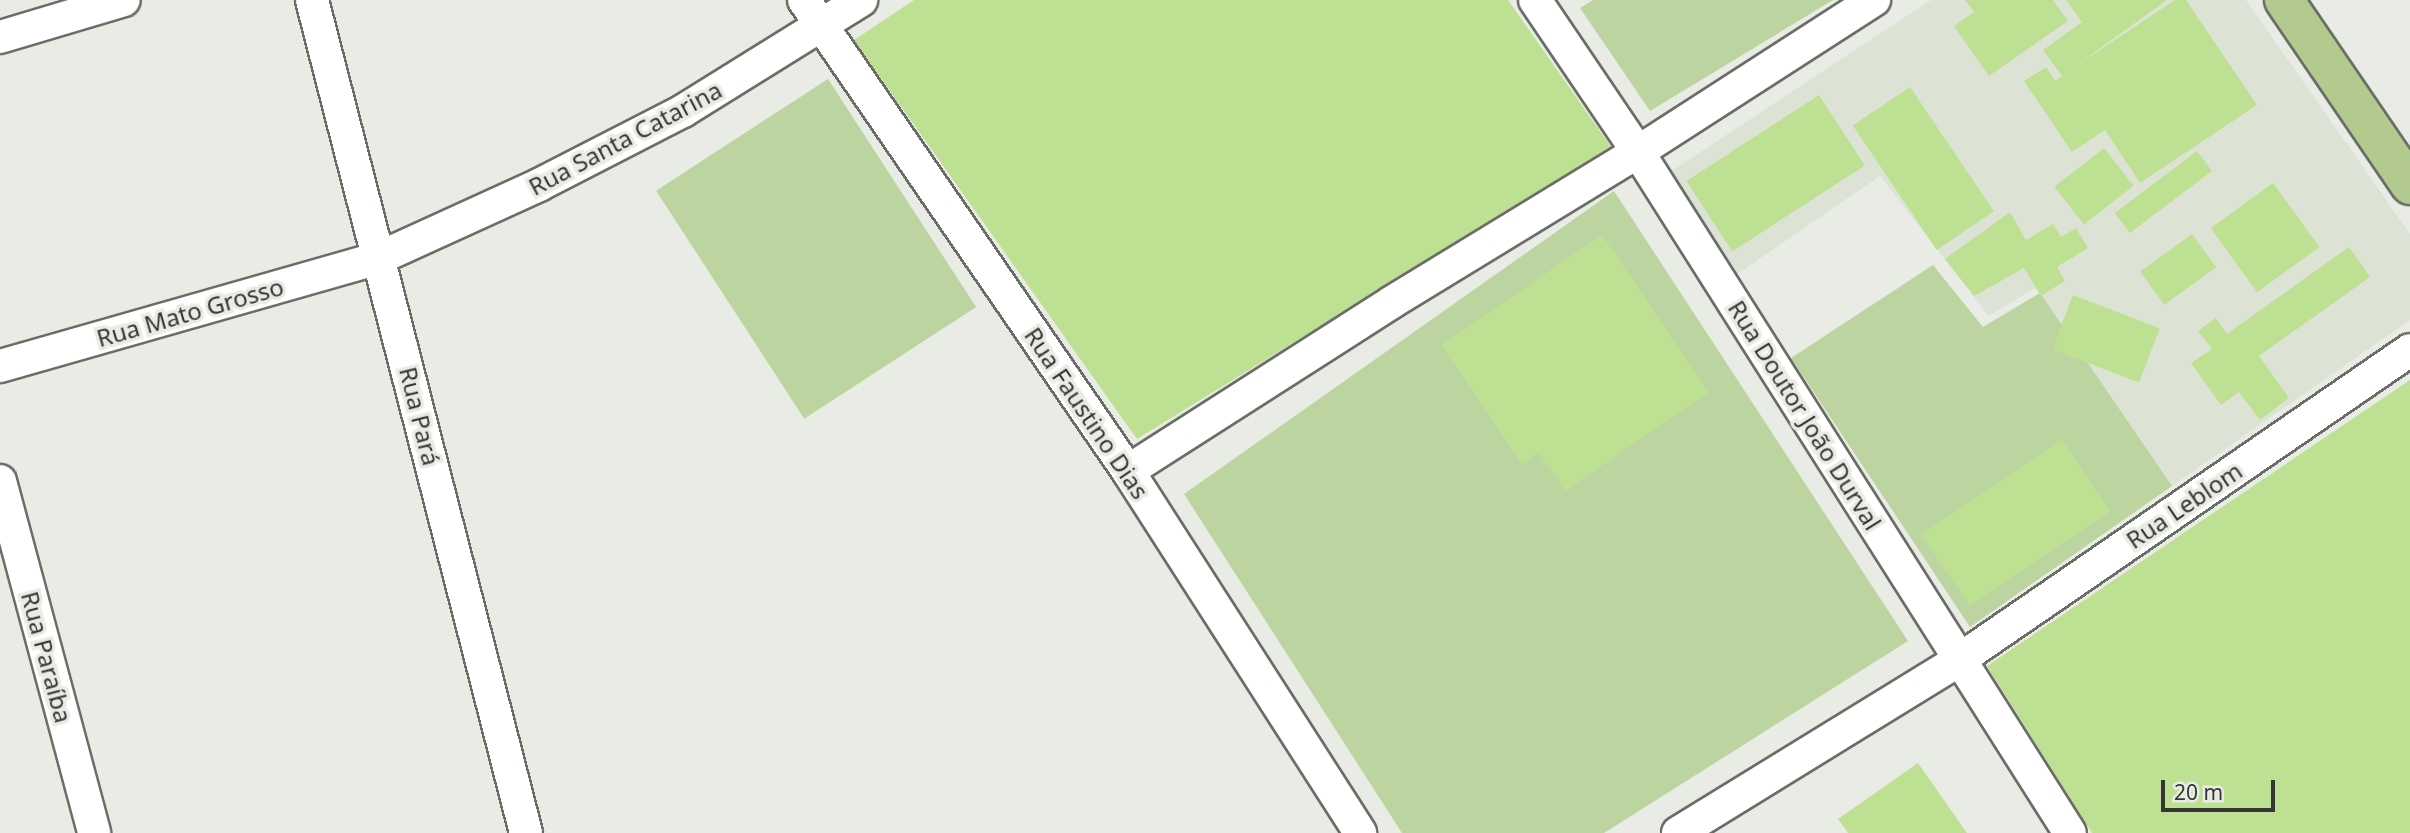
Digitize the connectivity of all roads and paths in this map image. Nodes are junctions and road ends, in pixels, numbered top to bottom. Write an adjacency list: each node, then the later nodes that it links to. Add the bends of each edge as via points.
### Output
1 (124, 0): 9 (street)
2 (312, 0): 12 (street, Rua Pará)
3 (804, 0): 8 (street, Rua Faustino Dias)
4 (861, 0): 8 (street, Rua Santa Catarina)
5 (1535, 0): 10 (street, Rua Doutor João Durval)
6 (1874, 0): 10 (street)
7 (2284, 0): 11 (main road)
8 (820, 27): 12 (street, Rua Santa Catarina, via 611,149); 15 (street, Rua Faustino Dias)
9 (0, 37)
10 (1638, 152): 15 (street, via 1392,302); 17 (street, Rua Doutor João Durval)
11 (2410, 185)
12 (379, 258): 14 (street, Rua Mato Grosso); 19 (street, Rua Pará)
13 (2410, 350): 17 (street, Rua Leblom)
14 (0, 366)
15 (1129, 471): 20 (street, Rua Faustino Dias)
16 (0, 481): 18 (street, Rua Paraíba)
17 (1959, 660): 21 (street, Rua Leblom); 22 (street, Rua Doutor João Durval)
18 (94, 833)
19 (526, 833)
20 (1360, 833)
21 (1678, 833)
22 (2070, 833)

